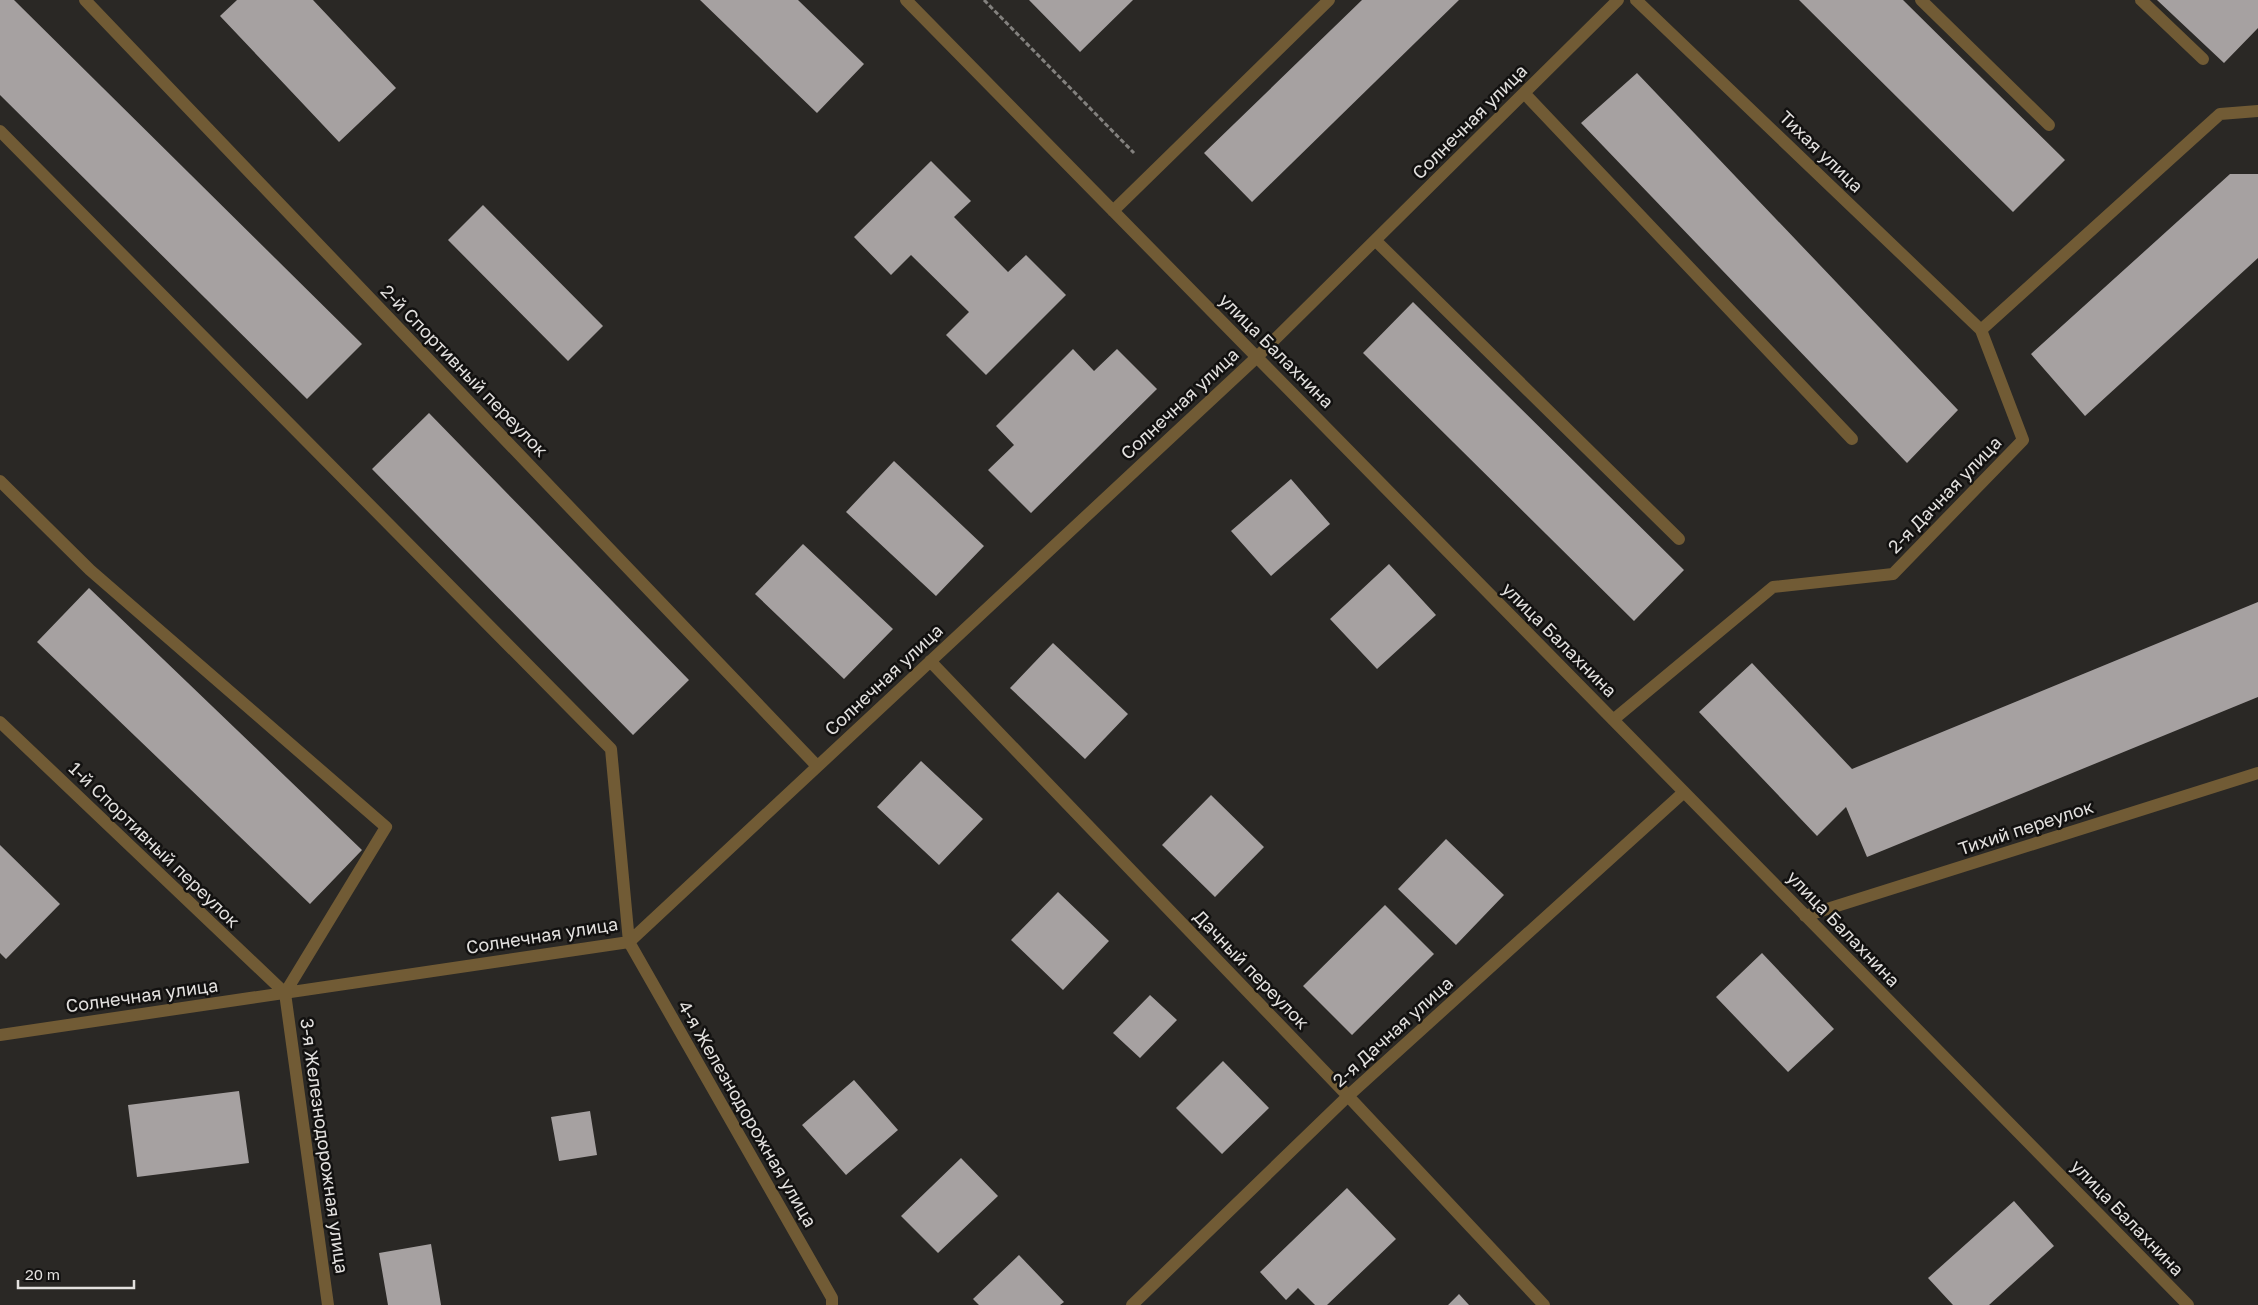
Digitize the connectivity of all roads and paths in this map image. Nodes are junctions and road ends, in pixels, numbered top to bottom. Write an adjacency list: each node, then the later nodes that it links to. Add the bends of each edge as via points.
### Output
1 (85, 0): 25 (street, 2-й Спортивный переулок)
2 (906, 0): 15 (street, улица Балахнина)
3 (984, 0): 14 (path)
4 (1329, 0): 14 (street)
5 (1618, 0): 10 (street, Солнечная улица)
6 (1636, 0): 17 (street, Тихая улица)
7 (1921, 0): 12 (street)
8 (2141, 0): 9 (street)
9 (2203, 59)
10 (1524, 93): 16 (street, Солнечная улица); 19 (street)
11 (2258, 111): 17 (street, via 2220,114)
12 (2049, 125)
13 (0, 131): 29 (street, via 611,749)
14 (1152, 172): 15 (street)
15 (1113, 210): 18 (street, улица Балахнина)
16 (1376, 241): 18 (street, Солнечная улица); 21 (street)
17 (1981, 330): 23 (street, 2-я Дачная улица, via 2023,440 1893,574 1773,587)
18 (1257, 357): 22 (street, Солнечная улица); 23 (street, улица Балахнина)
19 (1852, 439)
20 (0, 481): 30 (street, via 90,570 386,828)
21 (1679, 539)
22 (930, 662): 25 (street, Солнечная улица); 32 (street, Дачный переулок)
23 (1613, 720): 27 (street, улица Балахнина)
24 (0, 722): 30 (street, 1-й Спортивный переулок)
25 (817, 766): 29 (street, Солнечная улица)
26 (2258, 773): 28 (street, Тихий переулок)
27 (1684, 792): 28 (street, улица Балахнина); 32 (street, 2-я Дачная улица)
28 (1805, 916): 38 (street, улица Балахнина)
29 (628, 942): 30 (street, Солнечная улица); 33 (street, 4-я Железнодорожная улица)
30 (284, 992): 31 (street, Солнечная улица); 34 (street, 3-я Железнодорожная улица)
31 (0, 1034)
32 (1348, 1096): 36 (street, 2-я Дачная улица); 37 (street, Дачный переулок)
33 (832, 1302): 35 (street)
34 (328, 1305)
35 (843, 1305)
36 (1132, 1305)
37 (1544, 1305)
38 (2188, 1305)

